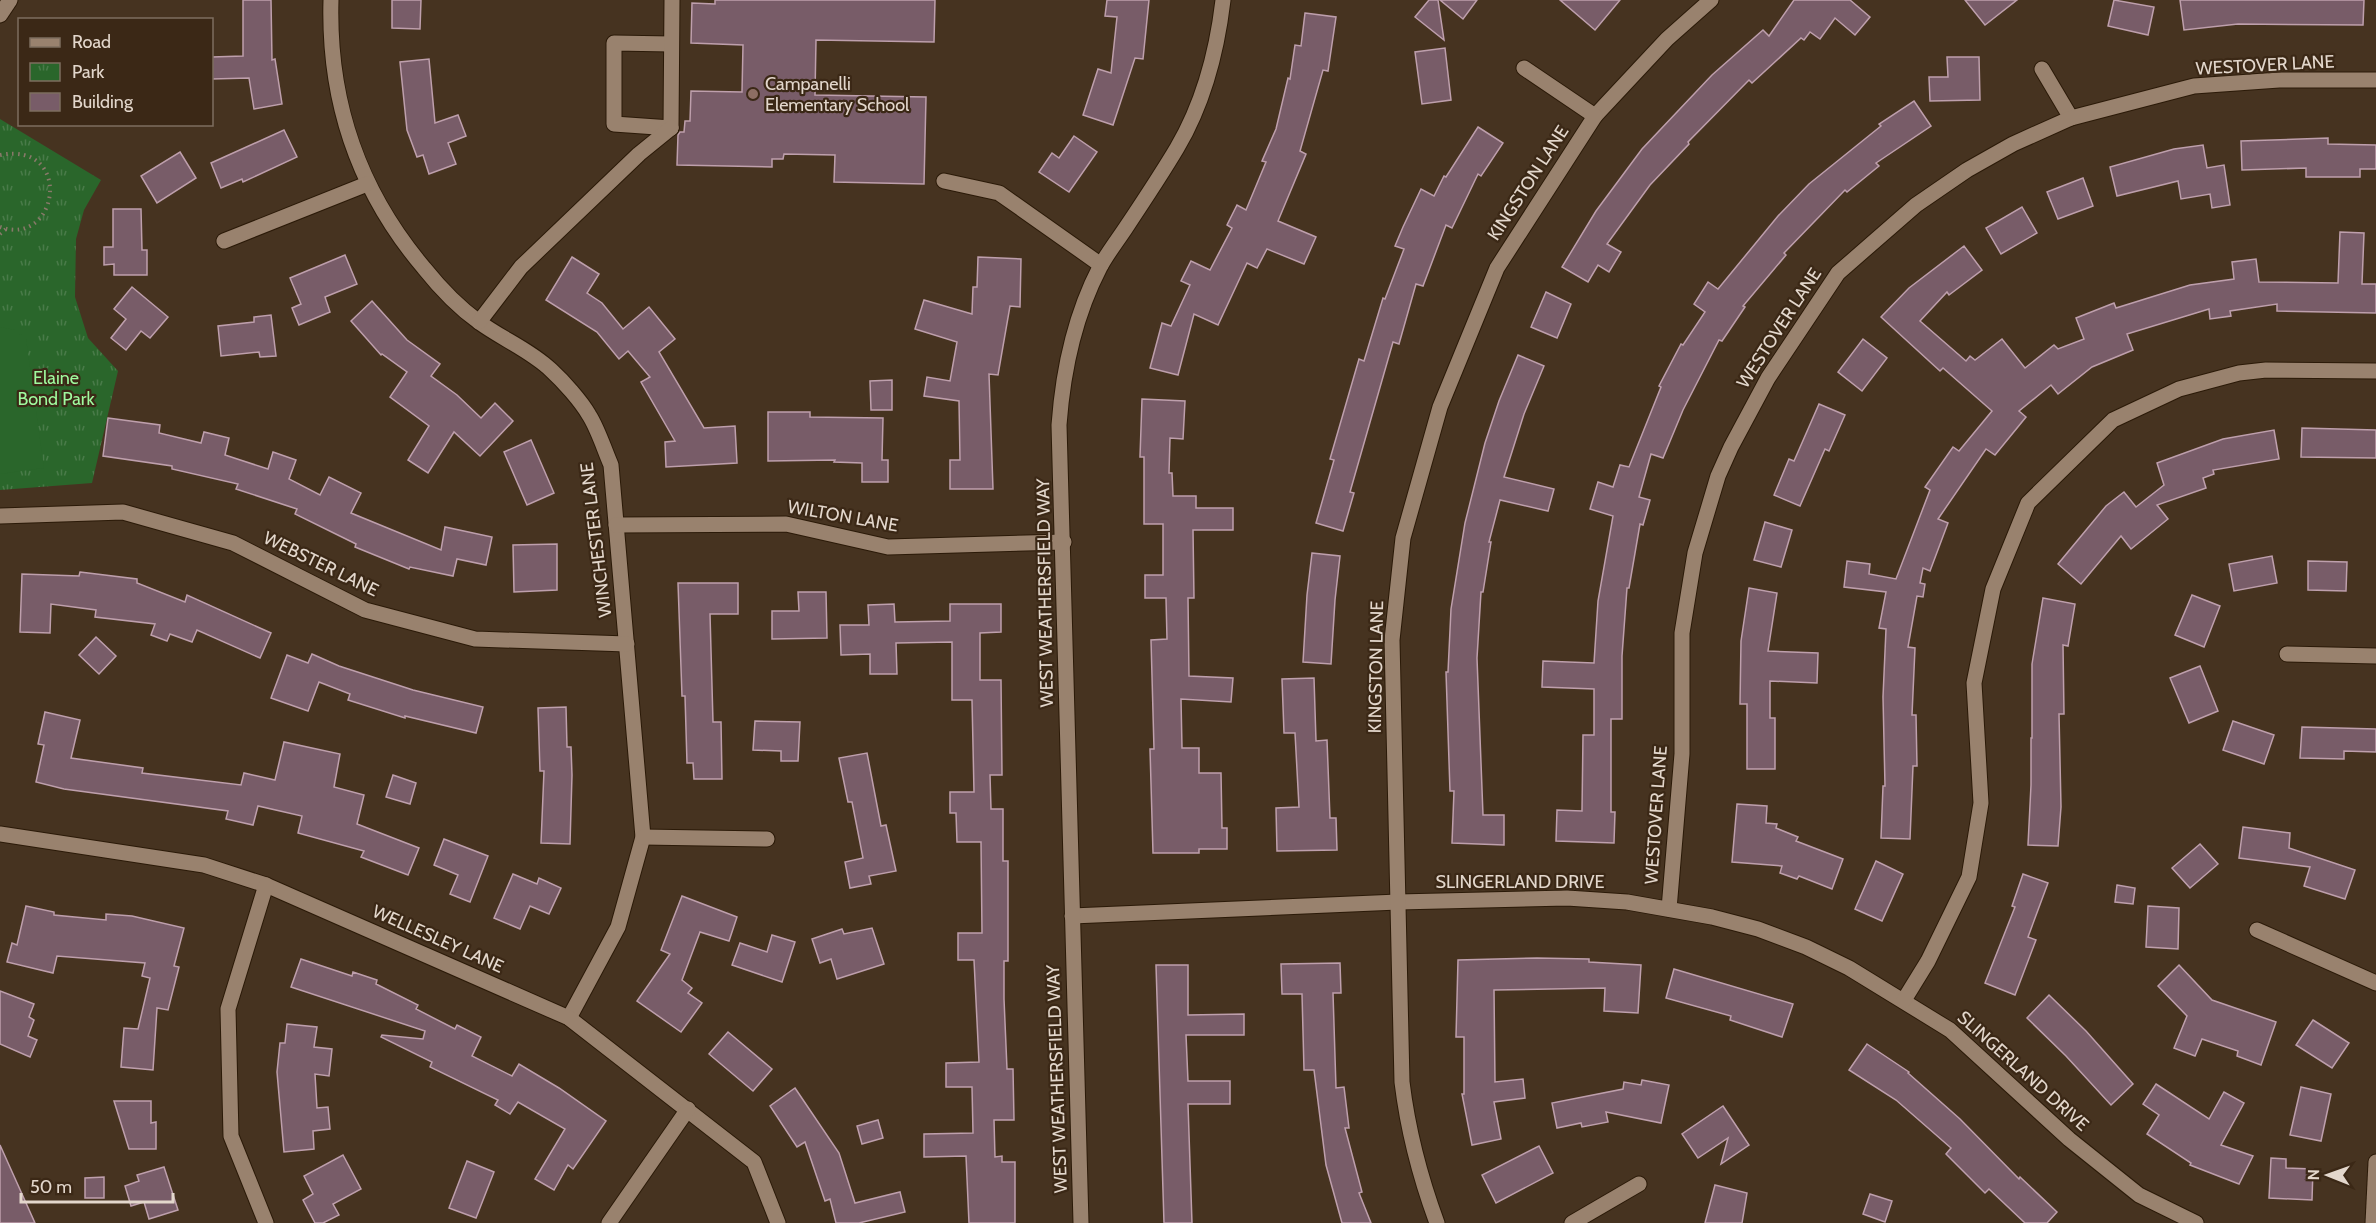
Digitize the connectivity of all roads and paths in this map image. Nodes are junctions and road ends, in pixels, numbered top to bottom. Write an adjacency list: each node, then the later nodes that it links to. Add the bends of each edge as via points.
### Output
1 (10, 0): 6 (street)
2 (331, 0): 16 (street, WINCHESTER LANE, via 339,101)
3 (672, 0): 7 (street)
4 (1223, 0): 21 (street, WEST WEATHERSFIELD WAY, via 1214,52 1193,115 1178,146)
5 (1711, 0): 11 (street, KINGSTON LANE, via 1667,39)
6 (0, 15)
7 (671, 44): 13 (street); 13 (street, via 614,43 614,123)
8 (1524, 68): 11 (street, KINGSTON LANE)
9 (2042, 69): 12 (street)
10 (2376, 80): 12 (street, WESTOVER LANE, via 2279,80 2194,86)
11 (1595, 116): 34 (street, KINGSTON LANE, via 1497,268 1440,407 1403,538 1392,640)
12 (2071, 118): 35 (street, WESTOVER LANE, via 1967,170 1916,206 1838,273 1768,378 1731,447 1706,513 1688,588 1682,633 1682,754)
13 (671, 128): 22 (street, via 521,267)
14 (0, 155): 18 (path, via 24,154 36,160 47,175 51,194 41,217 25,227)
15 (944, 181): 21 (street, via 999,194)
16 (367, 184): 20 (street); 22 (street, WINCHESTER LANE, via 414,256 451,298)
17 (0, 227): 18 (path)
18 (6, 229): 19 (path)
19 (0, 234)
20 (224, 241)
21 (1101, 266): 26 (street, WEST WEATHERSFIELD WAY, via 1073,335 1061,394)
22 (479, 322): 25 (street, WINCHESTER LANE, via 550,369 589,414 610,465)
23 (2376, 371): 39 (street, via 2266,370 2179,389 2113,420 2028,503 1993,589 1974,683 1981,803 1969,877)
24 (0, 516): 27 (street, WEBSTER LANE, via 123,512 234,543 365,609 476,639)
25 (616, 525): 26 (street, WILTON LANE, via 786,524 888,547); 27 (street, WINCHESTER LANE)
26 (1064, 542): 36 (street, WEST WEATHERSFIELD WAY)
27 (627, 644): 31 (street, WINCHESTER LANE)
28 (2287, 654): 29 (street)
29 (2376, 656)
30 (0, 834): 33 (street, WELLESLEY LANE, via 204,865)
31 (643, 837): 32 (street); 40 (street, WINCHESTER LANE, via 618,927)
32 (767, 839)
33 (266, 885): 40 (street, WELLESLEY LANE); 44 (street, via 228,1009 231,1136)
34 (1398, 902): 35 (street, SLINGERLAND DRIVE, via 1567,898); 36 (street, SLINGERLAND DRIVE); 48 (street, KINGSTON LANE, via 1406,1117)
35 (1669, 909): 39 (street, SLINGERLAND DRIVE, via 1758,929 1806,946)
36 (1072, 916): 47 (street, WEST WEATHERSFIELD WAY)
37 (2257, 930): 38 (street)
38 (2376, 983)
39 (1904, 1000): 50 (street, SLINGERLAND DRIVE, via 1950,1030 2069,1139 2139,1195)
40 (569, 1018): 41 (street, WELLESLEY LANE)
41 (688, 1110): 45 (street); 46 (street, WELLESLEY LANE, via 754,1162)
42 (2376, 1162): 51 (street)
43 (1639, 1184): 49 (street)
44 (266, 1223)
45 (609, 1223)
46 (778, 1223)
47 (1081, 1223)
48 (1437, 1223)
49 (1572, 1223)
50 (2196, 1223)
51 (2373, 1223)

